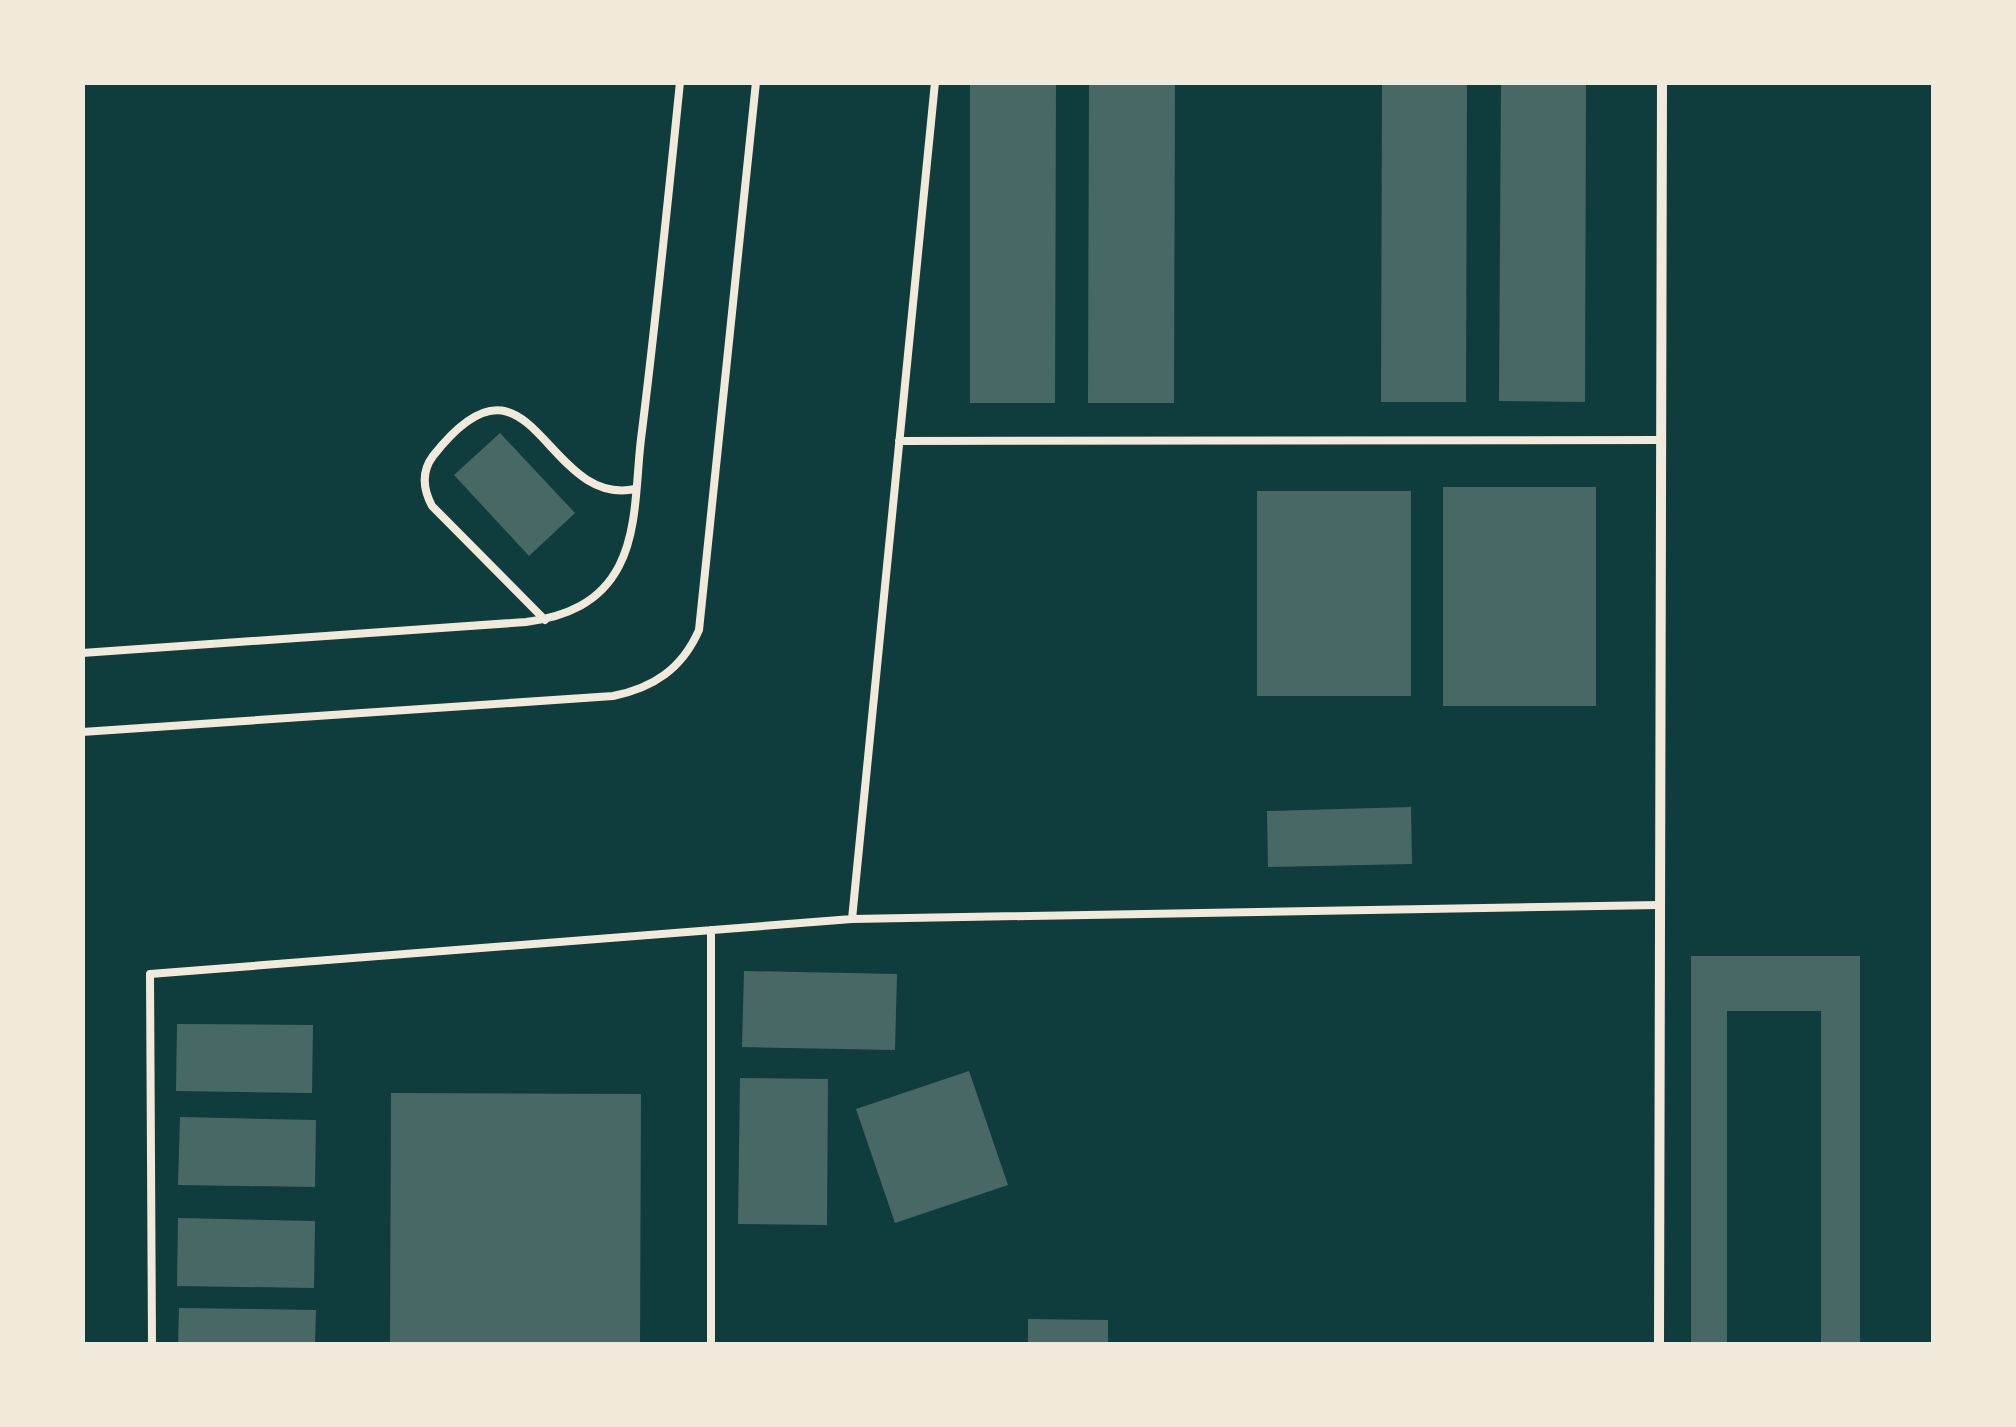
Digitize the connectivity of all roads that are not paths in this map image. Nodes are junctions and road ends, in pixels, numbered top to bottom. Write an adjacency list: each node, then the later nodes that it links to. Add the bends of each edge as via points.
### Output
1 (680, 82): 7 (lane)
2 (756, 82): 10 (lane, via 699,630 670,671 644,688 613,696)
3 (935, 82): 6 (lane)
4 (1662, 82): 5 (street)
5 (1661, 440): 6 (lane); 11 (street)
6 (899, 442): 12 (lane)
7 (635, 489): 8 (lane, via 627,546 610,581 581,606); 8 (lane, via 612,491 590,483 521,418 498,409 473,415 435,453 424,486 432,506)
8 (545, 620): 9 (lane)
9 (82, 653)
10 (82, 732)
11 (1659, 905): 12 (lane); 16 (street)
12 (852, 919): 13 (lane)
13 (711, 930): 14 (lane, via 150,974); 15 (lane)
14 (152, 1344)
15 (711, 1344)
16 (1659, 1344)

